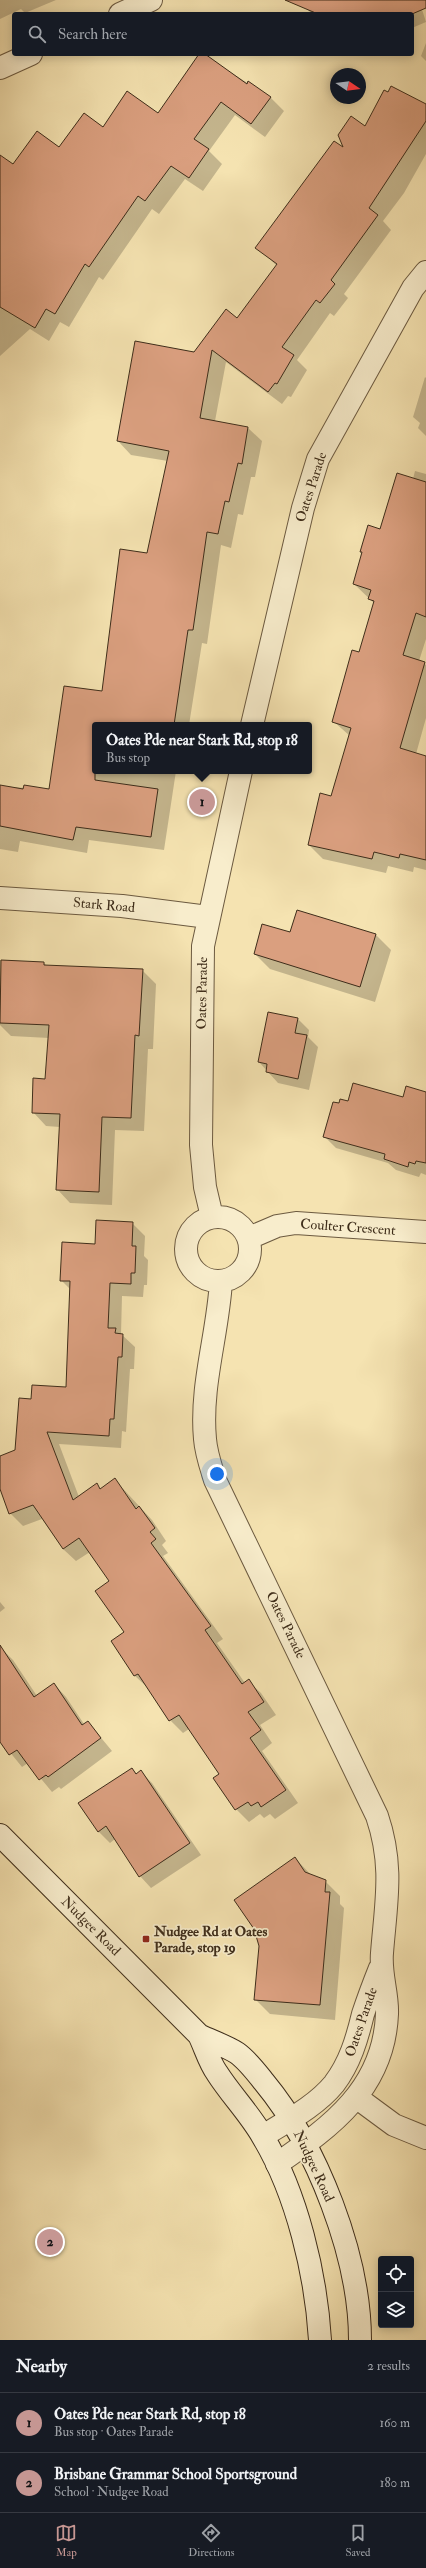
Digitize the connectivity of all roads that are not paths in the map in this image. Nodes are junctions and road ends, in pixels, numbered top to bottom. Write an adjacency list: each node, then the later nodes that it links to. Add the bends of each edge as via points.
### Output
1 (151, 0): 2 (street)
2 (124, 12)
3 (27, 56): 4 (street)
4 (0, 68)
5 (426, 272): 6 (street, Oates Parade, via 413,288 318,459 302,508)
6 (253, 722)
7 (240, 774): 9 (street, Oates Parade)
8 (0, 898): 9 (street, Stark Road, via 122,906)
9 (208, 917): 10 (street, Oates Parade, via 202,975 201,1145 205,1188)
10 (212, 1217): 12 (street, via 230,1218); 13 (street, via 194,1228 188,1237 186,1248 190,1264 200,1276)
11 (426, 1232): 12 (street, Coulter Crescent, via 296,1223 277,1226)
12 (249, 1238): 13 (street, via 250,1248 245,1266 231,1279)
13 (221, 1281): 15 (street, Oates Parade, via 205,1402 205,1440 209,1459 215,1480 381,1828 389,1866)
14 (0, 1835): 16 (street, Nudgee Road)
15 (381, 1965): 17 (street, Oates Parade, via 387,2013 384,2035 371,2075); 18 (street, Oates Parade, via 359,2035 342,2071 321,2096)
16 (199, 2035): 18 (street, Nudgee Road, via 237,2054 261,2078); 19 (street, Nudgee Road, via 216,2073)
17 (356, 2097): 20 (street, via 394,2125); 21 (street, Oates Parade, via 330,2126)
18 (291, 2118): 19 (street, Oates Parade); 21 (street, Nudgee Road)
19 (263, 2136): 22 (street, Nudgee Road)
20 (426, 2138)
21 (306, 2144): 22 (street, Oates Parade); 24 (street, Nudgee Road, via 334,2209 344,2243 353,2279)
22 (277, 2164): 23 (street, Nudgee Road, via 293,2207 312,2277)
23 (320, 2340)
24 (360, 2340)

